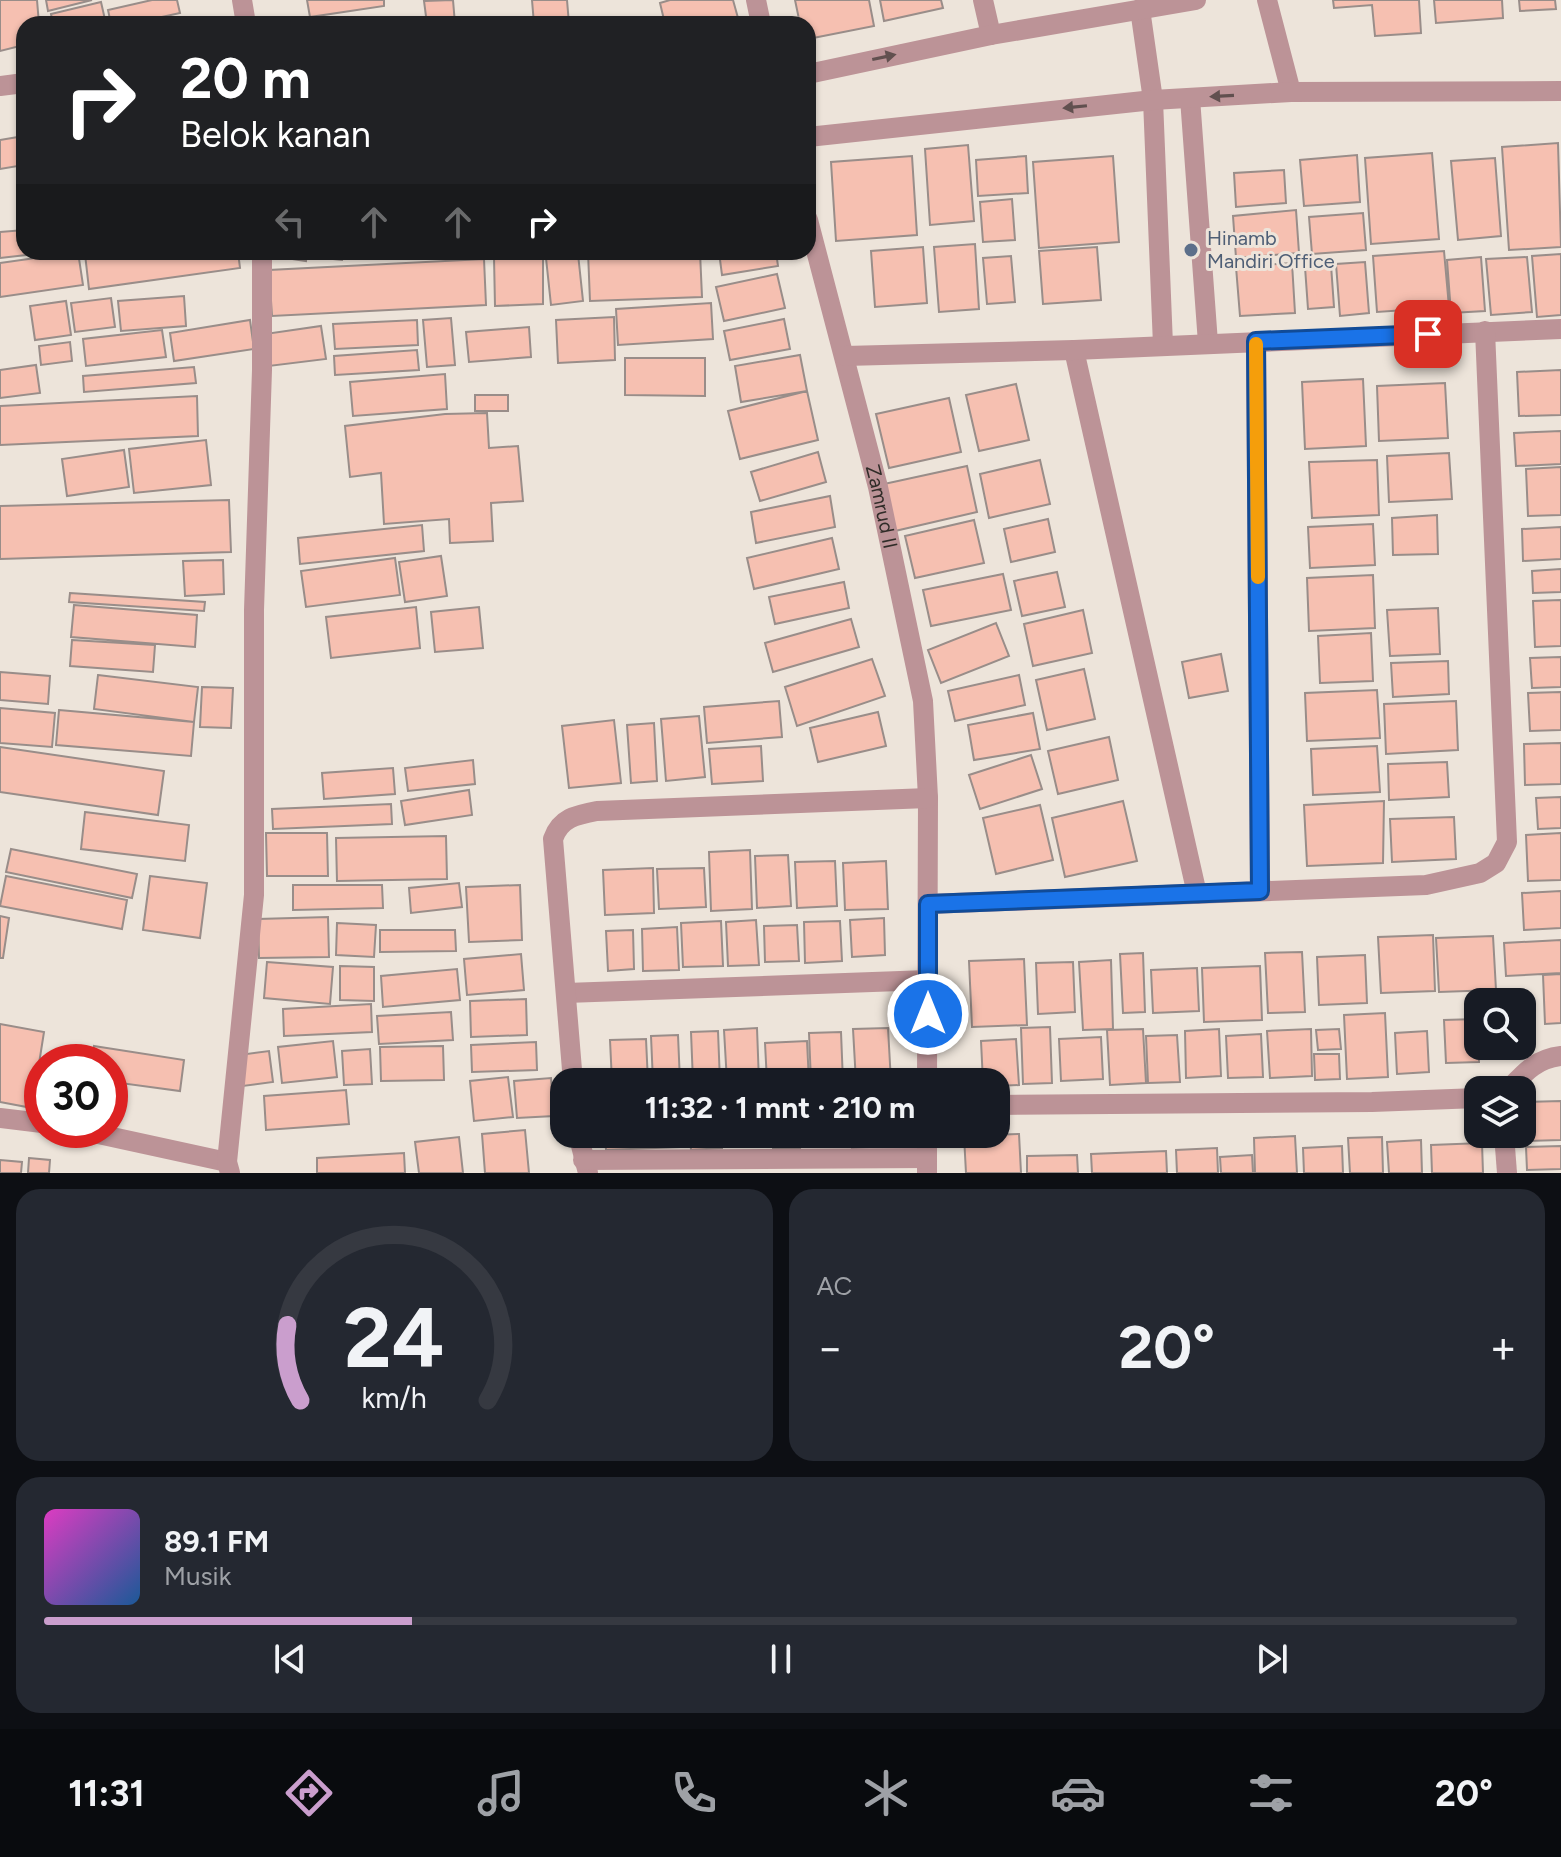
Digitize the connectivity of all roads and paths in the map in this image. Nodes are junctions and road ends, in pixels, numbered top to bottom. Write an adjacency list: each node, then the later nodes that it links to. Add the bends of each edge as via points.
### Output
1 (983, 0): 5 (street)
2 (1196, 0): 4 (street)
3 (1267, 0): 8 (street)
4 (1140, 9): 5 (street); 10 (street)
5 (991, 35): 6 (street, one-way to 5)
6 (816, 72)
7 (1561, 91): 8 (street)
8 (1291, 92): 9 (street, one-way to 9)
9 (1190, 98): 10 (street); 17 (street)
10 (1153, 100): 11 (street, one-way to 11); 18 (street)
11 (816, 136)
12 (816, 249): 20 (street, Zamrud II)
13 (262, 260): 39 (street, via 254,895)
14 (1561, 329): 15 (street)
15 (1485, 331): 16 (street); 22 (street, via 1507,842 1496,863 1480,873 1426,885)
16 (1256, 341): 17 (street); 22 (street)
17 (1208, 343): 18 (street)
18 (1163, 345): 19 (street)
19 (1074, 350): 20 (street); 23 (street)
20 (845, 356): 21 (street, Zamrud II, via 923,701)
21 (928, 798): 24 (street, Zamrud II); 26 (street, via 597,811 563,821 553,839)
22 (1260, 891): 23 (street)
23 (1197, 894): 24 (street)
24 (928, 904): 25 (street, Zamrud II)
25 (928, 980): 26 (street); 29 (street, Zamrud II)
26 (566, 993): 28 (street)
27 (1561, 1056): 30 (street, via 1545,1058)
28 (572, 1068)
29 (927, 1068)
30 (1521, 1076)
31 (1464, 1099): 32 (street)
32 (1010, 1105)
33 (0, 1118): 34 (street)
34 (24, 1121)
35 (128, 1142): 39 (street)
36 (1505, 1148): 40 (street)
37 (927, 1166): 38 (street)
38 (586, 1167)
39 (228, 1168)
40 (1507, 1173)

